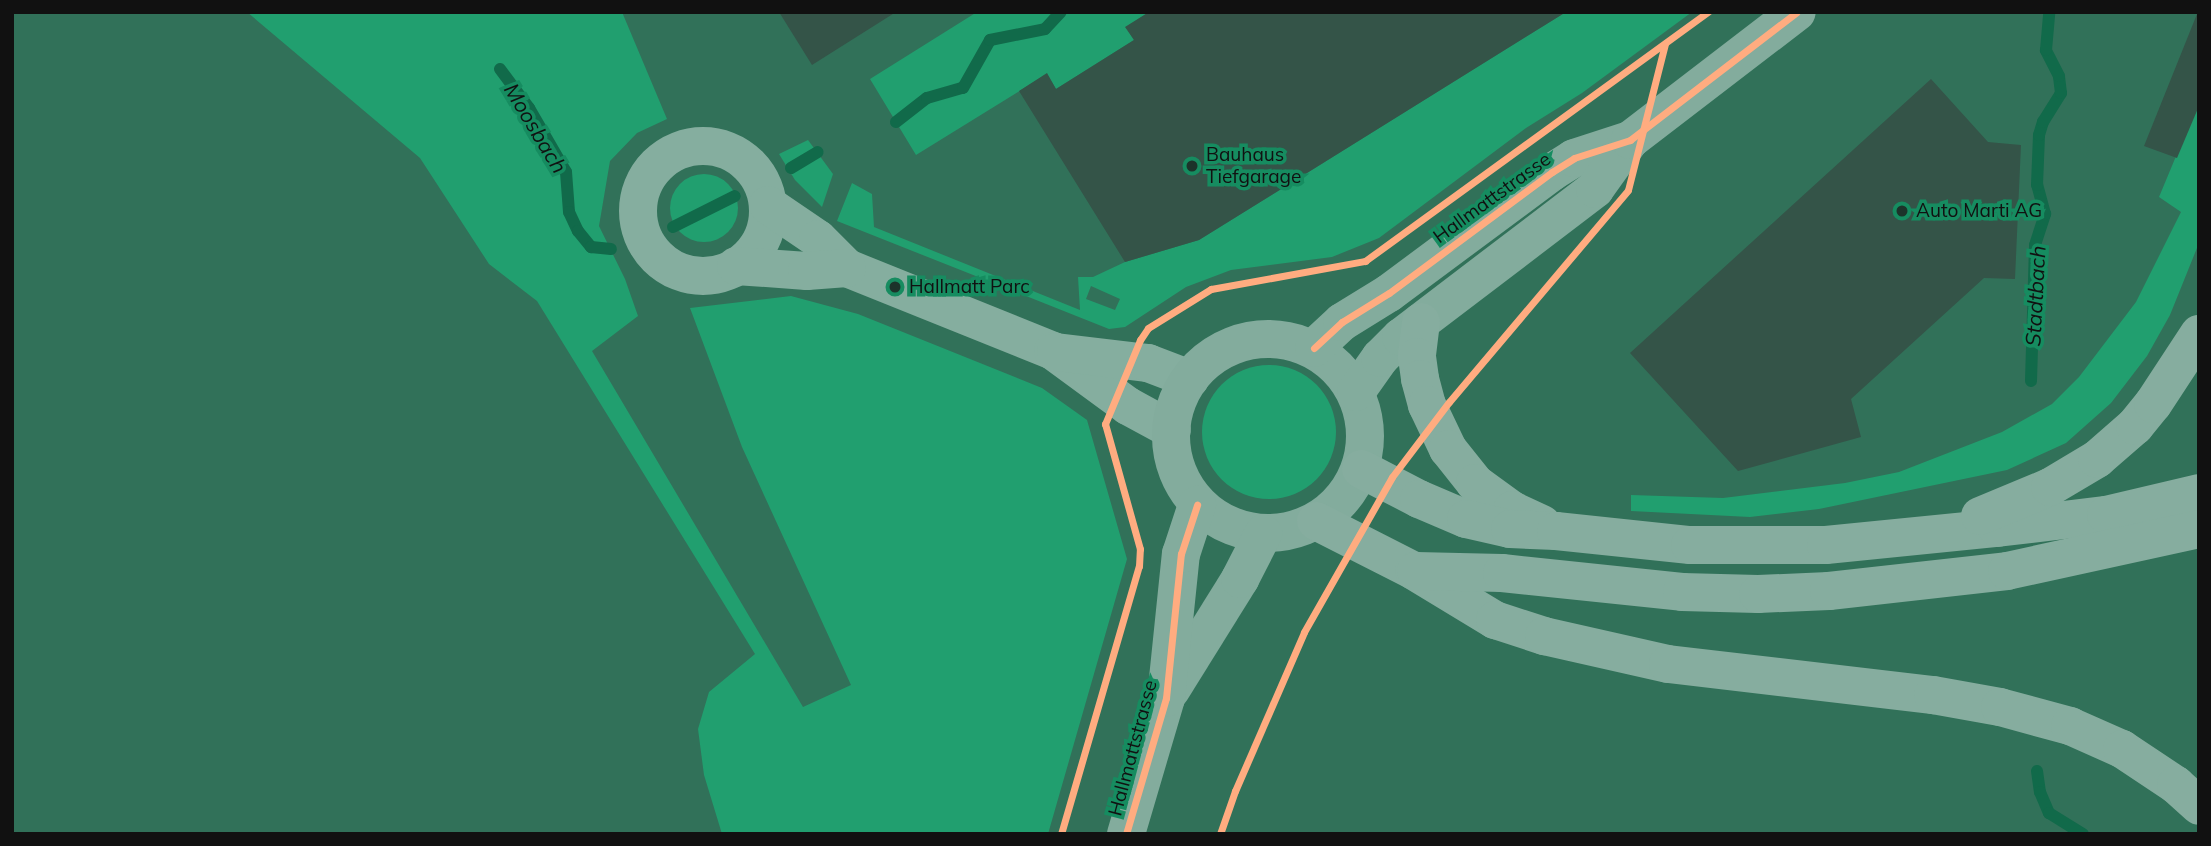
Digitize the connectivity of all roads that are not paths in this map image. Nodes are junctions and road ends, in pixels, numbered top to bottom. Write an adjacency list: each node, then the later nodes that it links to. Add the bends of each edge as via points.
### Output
1 (1797, 12): 2 (main road, Hallmattstrasse)
2 (1630, 140): 6 (main road, Hallmattstrasse, via 1595,189); 8 (main road, Hallmattstrasse, via 1574,158 1552,172 1389,293 1342,322)
3 (768, 205): 4 (street, via 761,240); 4 (street, via 750,166 726,150 708,145 672,153 646,179 638,215 650,250 680,272 701,275); 5 (street, via 818,239)
4 (736, 266): 5 (street, via 807,271)
5 (847, 268): 9 (street)
6 (1421, 322): 11 (main road, Hallmattstrasse, via 1380,358); 18 (highway, via 1420,379 1427,405 1453,457 1475,483 1512,510)
7 (2199, 334): 20 (highway, via 2135,426 2097,458 2050,488 2010,505 1935,530)
8 (1314, 348): 10 (main road, via 1293,341 1243,342 1219,352); 11 (main road)
9 (1054, 351): 10 (street, via 1148,363); 12 (street, via 1128,405)
10 (1190, 379): 12 (main road, via 1177,403)
11 (1356, 392): 13 (main road, via 1365,420)
12 (1172, 430): 15 (main road, via 1176,468)
13 (1361, 468): 16 (main road, via 1341,499); 18 (highway, via 1466,519 1510,530)
14 (2199, 493): 20 (highway, via 2106,515)
15 (1197, 505): 19 (main road, via 1222,522); 22 (main road, Hallmattstrasse, via 1181,554)
16 (1315, 521): 19 (main road, via 1294,530); 21 (highway)
17 (2199, 529): 21 (highway, via 2007,571 1829,591 1682,592 1502,573)
18 (1556, 531): 20 (highway, via 1702,546 1826,545)
19 (1263, 534): 22 (main road, Hallmattstrasse)
20 (1893, 538)
21 (1414, 571): 23 (highway, via 1495,620 1605,652 1746,676 1933,695 2070,726 2122,748)
22 (1166, 698): 24 (main road, Hallmattstrasse)
23 (2199, 806)
24 (1126, 834)

